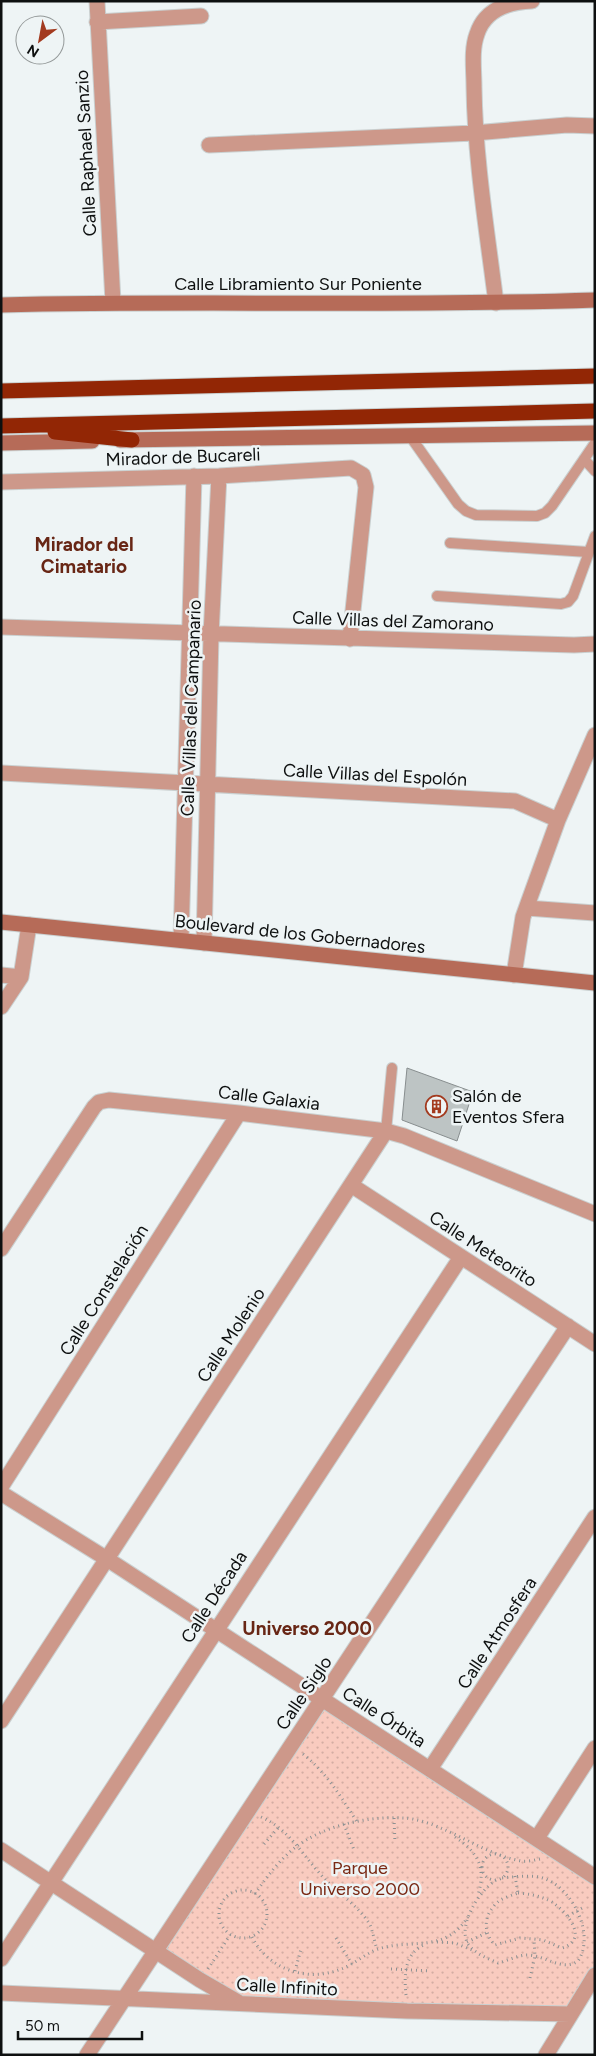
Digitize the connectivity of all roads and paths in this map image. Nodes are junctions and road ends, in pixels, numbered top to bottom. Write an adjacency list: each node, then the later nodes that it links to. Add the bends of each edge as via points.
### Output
1 (97, 1): 4 (street, Calle Raphael Sanzio)
2 (532, 1): 6 (street, via 499,7 486,18 477,33)
3 (201, 16): 4 (street)
4 (97, 22): 9 (street, Calle Raphael Sanzio)
5 (595, 126): 6 (street, via 567,125)
6 (474, 133): 7 (street); 10 (street)
7 (209, 145)
8 (595, 300): 10 (street, Calle Libramiento Sur Poniente)
9 (113, 302): 10 (street, Calle Libramiento Sur Poniente); 11 (street, Calle Libramiento Sur Poniente)
10 (496, 303)
11 (1, 305)
12 (595, 376): 13 (highway)
13 (1, 391)
14 (595, 411): 15 (highway)
15 (1, 426): 18 (highway)
16 (595, 433): 17 (street)
17 (410, 436): 18 (street); 21 (lane, via 458,504 476,515 537,516 545,513)
18 (132, 440): 19 (street)
19 (1, 443)
20 (595, 443): 21 (lane)
21 (584, 459): 22 (lane)
22 (595, 471)
23 (194, 476): 24 (street, Mirador de Bucareli); 25 (street, Mirador de Bucareli); 31 (street, Calle Villas del Campanario)
24 (219, 476): 32 (street, Calle Villas del Campanario); 33 (street, Mirador de Bucareli, via 351,468 363,475 366,487)
25 (1, 482)
26 (595, 536): 28 (lane)
27 (450, 543): 28 (lane)
28 (588, 552): 29 (lane, via 568,602)
29 (437, 596)
30 (1, 627): 31 (street, Calle Villas del Zamorano)
31 (190, 634): 32 (street, Calle Villas del Zamorano); 37 (street, Calle Villas del Campanario)
32 (211, 635): 33 (street, Calle Villas del Zamorano); 38 (street, Calle Villas del Campanario)
33 (350, 639): 34 (street, Calle Villas del Zamorano)
34 (595, 644)
35 (595, 735): 39 (street)
36 (2, 773): 37 (street, Calle Villas del Espolón)
37 (186, 783): 38 (street, Calle Villas del Espolón); 44 (street, Calle Villas del Campanario)
38 (207, 784): 39 (street, Calle Villas del Espolón, via 515,802); 45 (street, Calle Villas del Campanario)
39 (558, 820): 40 (street)
40 (527, 908): 41 (street); 47 (street)
41 (595, 913)
42 (1, 922): 43 (street, Boulevard de los Gobernadores)
43 (29, 925): 44 (street, Boulevard de los Gobernadores); 48 (street)
44 (181, 940): 45 (street, Boulevard de los Gobernadores)
45 (204, 943): 47 (street, Boulevard de los Gobernadores)
46 (1, 975): 48 (street)
47 (514, 975): 49 (street, Boulevard de los Gobernadores)
48 (20, 977): 50 (street)
49 (595, 983)
50 (1, 1007)
51 (392, 1068): 53 (lane)
52 (239, 1113): 53 (street, Calle Galaxia); 56 (street, Calle Galaxia, via 109,1100 100,1102); 60 (street, Calle Constelación)
53 (386, 1131): 54 (street, Calle Molenio); 55 (street, Calle Galaxia)
54 (350, 1186): 57 (street, Calle Meteorito); 63 (street, Calle Molenio)
55 (595, 1214)
56 (1, 1249)
57 (461, 1257): 58 (street, Calle Meteorito); 64 (street, Calle Década)
58 (568, 1326): 59 (street, Calle Meteorito); 65 (street, Calle Siglo)
59 (595, 1344)
60 (1, 1487)
61 (1, 1492): 63 (street, Calle Órbita)
62 (595, 1517): 69 (street, Calle Atmosfera)
63 (107, 1558): 64 (street, Calle Órbita); 66 (street, Calle Molenio)
64 (215, 1630): 65 (street, Calle Órbita); 89 (street, Calle Década)
65 (323, 1699): 67 (street, Calle Siglo); 69 (street, Calle Órbita)
66 (1, 1721)
67 (291, 1746): 70 (street, Calle Siglo); 72 (path, via 316,1765)
68 (595, 1748): 76 (street)
69 (430, 1769): 76 (street, Calle Órbita)
70 (247, 1810): 74 (path); 109 (street, Calle Siglo)
71 (394, 1818): 72 (path); 75 (path, via 405,1817); 77 (path)
72 (356, 1822): 73 (path)
73 (344, 1824): 79 (path); 81 (path)
74 (278, 1828): 78 (path); 79 (path)
75 (443, 1829): 83 (path); 84 (path, via 469,1848)
76 (537, 1838): 82 (street, Calle Órbita)
77 (395, 1843)
78 (264, 1844)
79 (299, 1846): 91 (path, via 274,1867); 107 (path, via 319,1873 357,1908 370,1925)
80 (1, 1850): 89 (street)
81 (354, 1850)
82 (556, 1851): 83 (path, via 541,1859 522,1862); 86 (street, Calle Órbita)
83 (500, 1854): 84 (path, via 489,1854); 87 (path, via 508,1865)
84 (481, 1867): 88 (path, via 486,1877); 93 (path)
85 (515, 1876): 87 (path); 90 (path); 92 (path, via 540,1877 561,1886)
86 (595, 1876)
87 (501, 1878): 88 (path)
88 (496, 1880): 93 (path)
89 (50, 1882): 109 (street); 112 (street, Calle Década)
90 (518, 1893): 97 (path, via 542,1897); 99 (path, via 493,1906)
91 (255, 1894): 100 (path, via 238,1890 221,1902 218,1912 220,1923); 101 (path, via 264,1902 267,1918 260,1932)
92 (575, 1897)
93 (477, 1898): 96 (path)
94 (580, 1902): 95 (path)
95 (584, 1907): 97 (path); 98 (path)
96 (471, 1912): 104 (path, via 460,1929 445,1939); 105 (path, via 465,1929)
97 (568, 1916): 103 (path, via 575,1928 571,1946 562,1948)
98 (588, 1916)
99 (486, 1933): 103 (path, via 495,1945 514,1939); 105 (path)
100 (230, 1935): 101 (path, via 243,1939); 120 (path)
101 (252, 1937): 116 (path, via 269,1960)
102 (336, 1938): 113 (path)
103 (534, 1938): 111 (path)
104 (431, 1942): 107 (path); 108 (path, via 455,1944); 115 (path, via 417,1948 408,1960)
105 (467, 1942): 108 (path)
106 (301, 1949): 116 (path)
107 (377, 1949): 113 (path)
108 (472, 1950): 111 (path, via 498,1963 520,1956)
109 (156, 1951): 120 (street); 122 (street, Calle Siglo)
110 (587, 1952): 111 (path, via 568,1966)
111 (534, 1956): 119 (path)
112 (1, 1959)
113 (352, 1964): 116 (path, via 322,1974)
114 (391, 1969): 115 (path)
115 (406, 1970): 117 (path); 124 (path)
116 (295, 1971)
117 (430, 1972)
118 (595, 1975): 125 (street)
119 (530, 1978)
120 (200, 1980): 123 (street)
121 (1, 1993): 122 (street, Calle Infinito)
122 (125, 1997): 123 (street, Calle Infinito); 126 (street, Calle Siglo)
123 (242, 2004): 124 (street, Calle Infinito)
124 (407, 2011): 125 (street, Calle Infinito)
125 (570, 2014): 127 (street)
126 (87, 2055)
127 (546, 2055)

